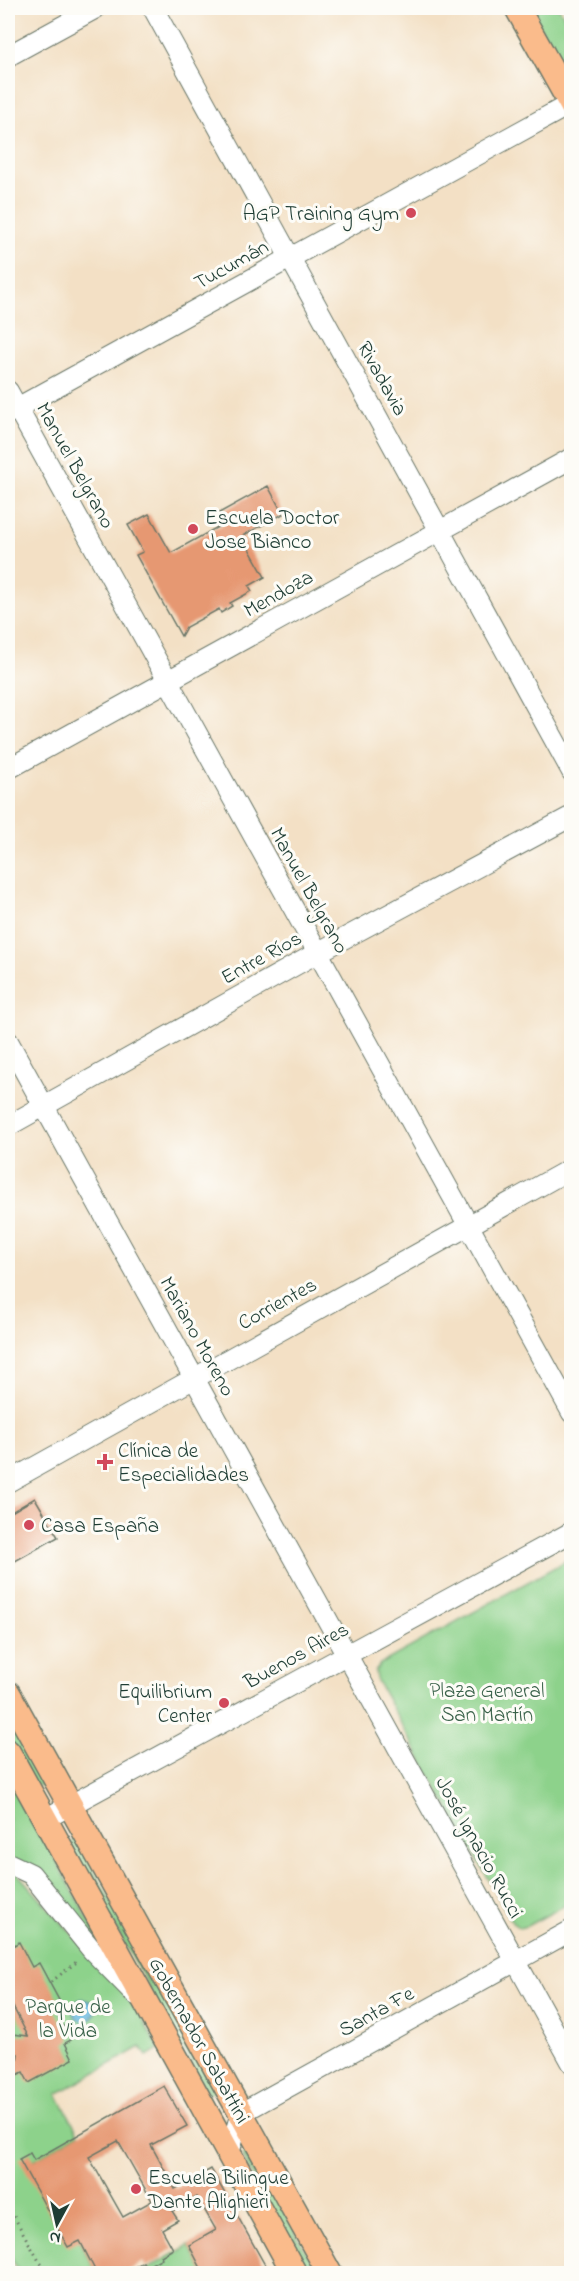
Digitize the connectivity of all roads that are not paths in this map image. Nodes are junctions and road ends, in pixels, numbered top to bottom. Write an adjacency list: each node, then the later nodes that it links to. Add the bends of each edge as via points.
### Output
1 (96, 8): 6 (street)
2 (153, 8): 5 (street, Rivadavia)
3 (166, 8): 5 (street)
4 (517, 8): 7 (main road)
5 (178, 50): 8 (street, Rivadavia)
6 (8, 56)
7 (571, 104): 8 (street, Tucumán)
8 (289, 260): 9 (street, Tucumán); 11 (street, Rivadavia)
9 (11, 404): 12 (street, Manuel Belgrano)
10 (572, 458): 11 (street, Mendoza)
11 (440, 531): 12 (street, Mendoza); 14 (street, Rivadavia)
12 (169, 682): 13 (street, Mendoza); 16 (street, Manuel Belgrano)
13 (8, 769)
14 (572, 772)
15 (572, 816): 16 (street, Entre Ríos)
16 (317, 953): 18 (street, Entre Ríos); 21 (street, Manuel Belgrano)
17 (8, 1041): 18 (street, Mariano Moreno)
18 (43, 1106): 19 (street, Entre Ríos); 22 (street, Mariano Moreno)
19 (8, 1126)
20 (572, 1168): 21 (street, Corrientes)
21 (469, 1224): 22 (street, Corrientes); 23 (street, Manuel Belgrano)
22 (193, 1377): 24 (street, Corrientes); 26 (street, Mariano Moreno)
23 (572, 1413)
24 (8, 1482)
25 (572, 1532): 26 (street, Buenos Aires)
26 (346, 1655): 29 (street, Buenos Aires); 33 (street, José Ignacio Rucci)
27 (8, 1693): 29 (main road, Gobernador Sabattini)
28 (8, 1752): 30 (main road, Gobernador Sabattini)
29 (70, 1806): 30 (street, Buenos Aires); 36 (main road, Gobernador Sabattini)
30 (45, 1820): 34 (main road, Gobernador Sabattini)
31 (8, 1863): 34 (street, via 31,1874 92,1950)
32 (572, 1930): 33 (street, Santa Fe)
33 (515, 1961): 35 (street, José Ignacio Rucci); 36 (street, Santa Fe)
34 (149, 2008): 37 (main road, Gobernador Sabattini)
35 (572, 2063)
36 (235, 2103): 37 (main road); 38 (street); 40 (main road, Gobernador Sabattini)
37 (203, 2107): 38 (main road, Gobernador Sabattini)
38 (229, 2153): 39 (main road, Gobernador Sabattini)
39 (295, 2274)
40 (330, 2274)

